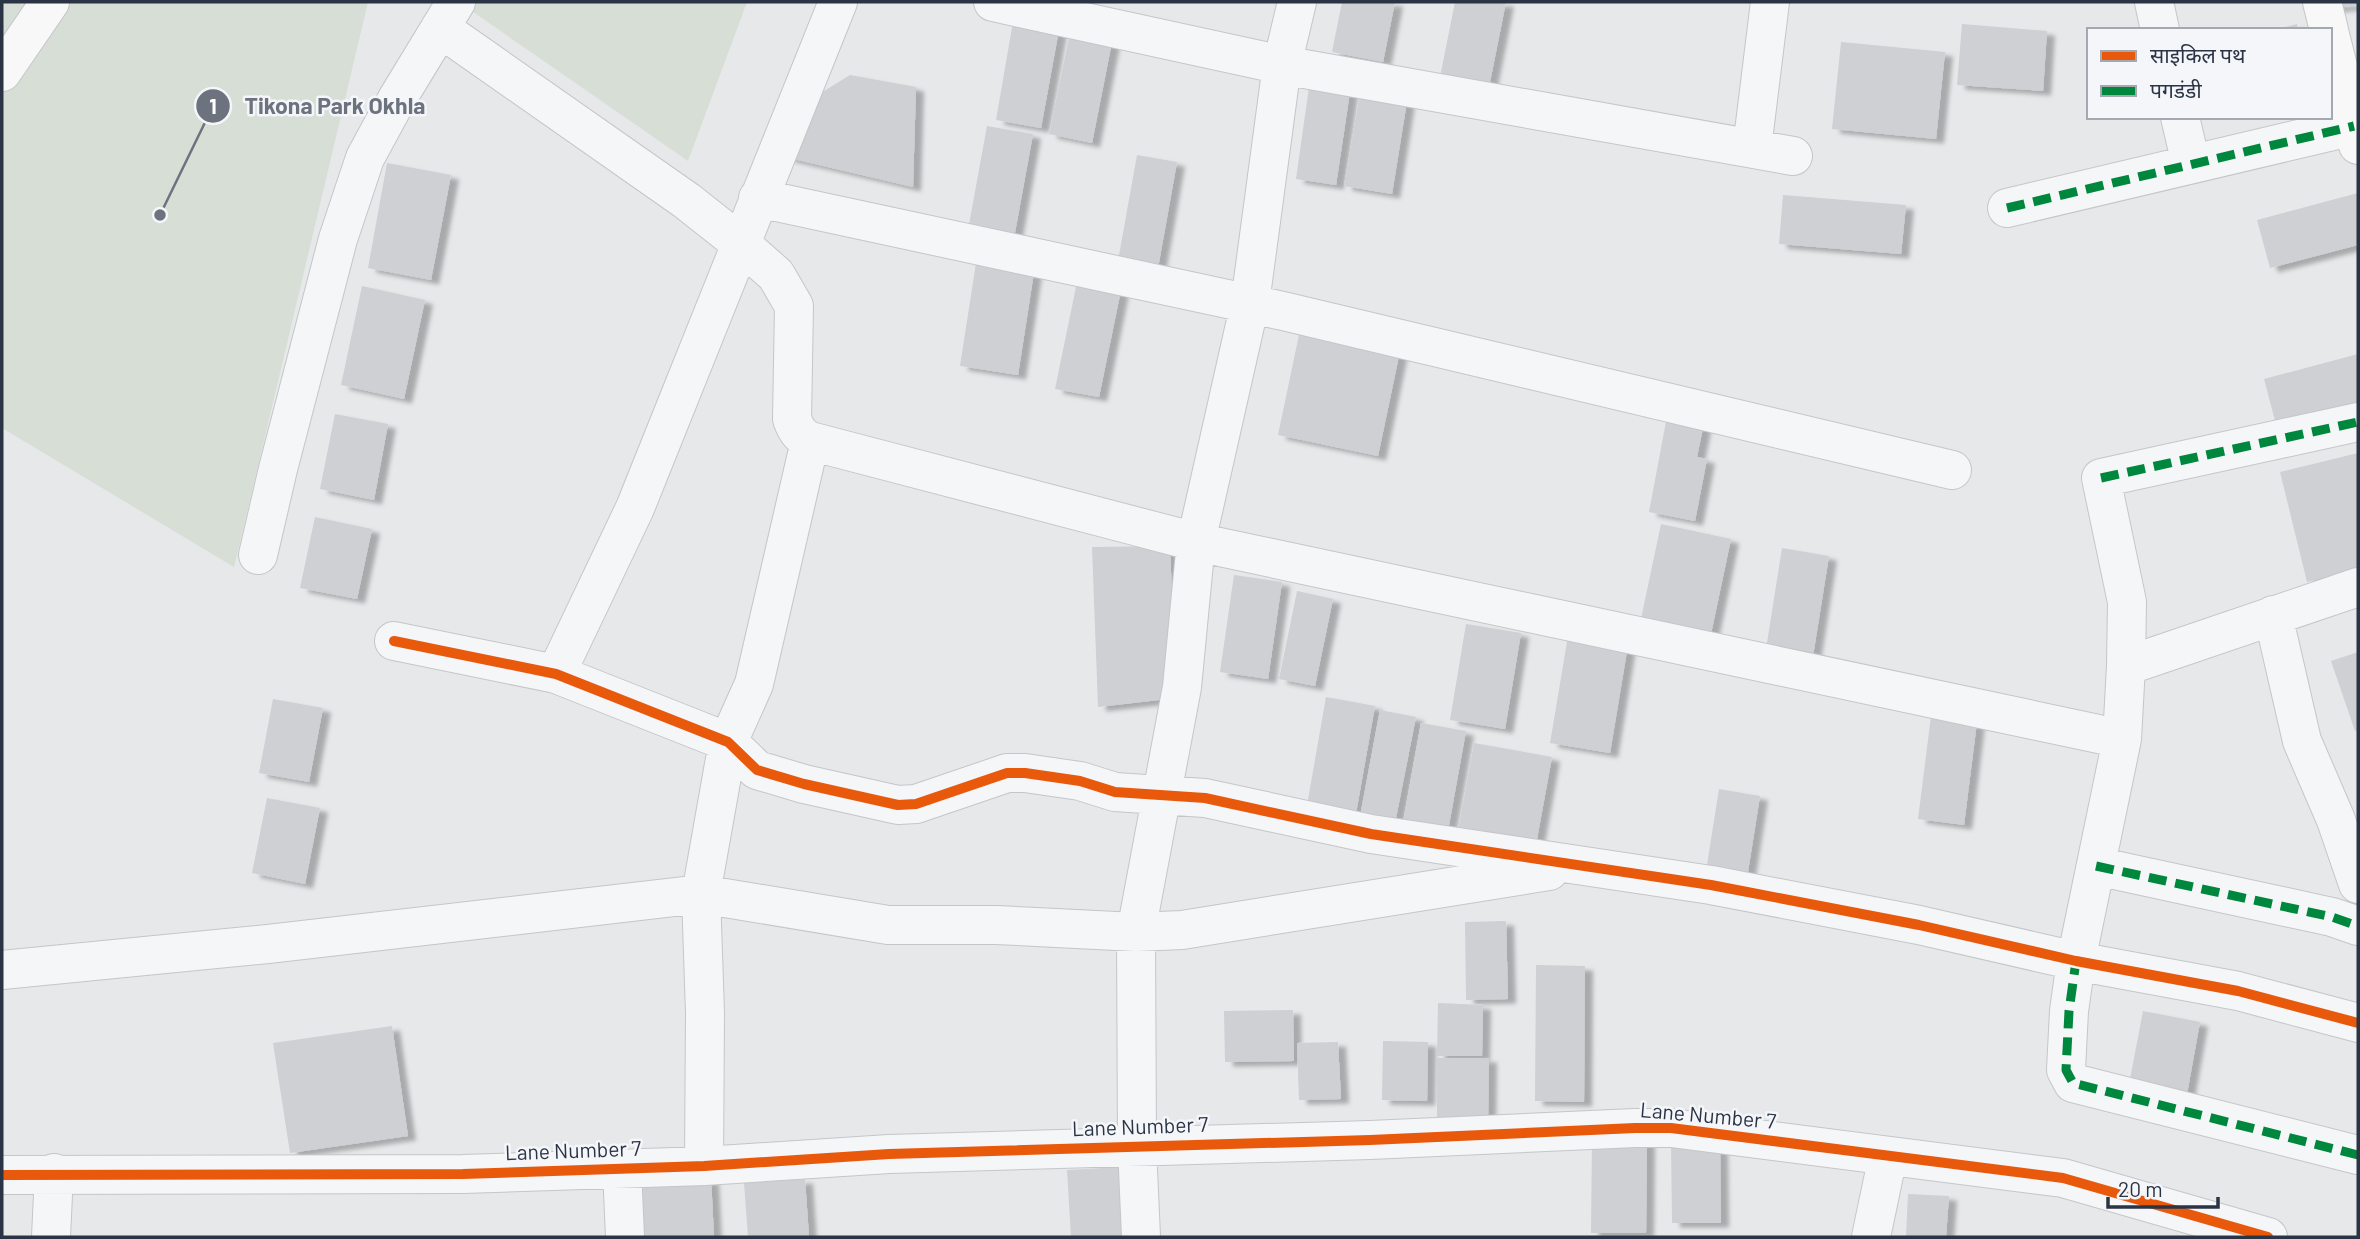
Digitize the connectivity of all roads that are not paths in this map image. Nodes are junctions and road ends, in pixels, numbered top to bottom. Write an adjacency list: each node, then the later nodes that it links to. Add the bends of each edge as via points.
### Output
1 (50, 2): 13 (street)
2 (838, 2): 19 (street)
3 (993, 2): 12 (street)
4 (1297, 2): 12 (street)
5 (1770, 2): 16 (street)
6 (2154, 2): 9 (street)
7 (2322, 2): 10 (street)
8 (448, 15): 21 (street); 27 (street, via 365,158 338,239)
9 (2160, 28)
10 (2328, 28)
11 (2332, 43): 15 (street)
12 (1282, 65): 16 (street); 22 (street)
13 (2, 72)
14 (2180, 119): 18 (street)
15 (2356, 135): 18 (street)
16 (1752, 148): 17 (street)
17 (1793, 156)
18 (2191, 164): 20 (street)
19 (758, 198): 21 (street); 22 (street)
20 (2007, 208)
21 (740, 243): 24 (street, via 776,275 794,306 792,419 802,437); 32 (street, via 635,508)
22 (1250, 303): 25 (street); 26 (street)
23 (2358, 422): 31 (street, via 2101,478 2127,602)
24 (810, 441): 26 (street); 34 (street, via 754,684)
25 (1952, 470)
26 (1196, 542): 33 (street); 35 (street, via 1182,687)
27 (258, 555)
28 (2358, 587): 29 (street)
29 (2273, 615): 31 (street); 38 (street, via 2302,741)
30 (394, 641): 32 (street)
31 (2126, 666): 33 (street)
32 (556, 674): 34 (street)
33 (2122, 739): 37 (street)
34 (728, 743): 35 (street, via 757,770 898,805 915,804 1007,772); 39 (street)
35 (1161, 796): 36 (street, via 1205,798 1371,834); 41 (street)
36 (1586, 865): 41 (street, via 1182,930); 42 (street, via 1919,925)
37 (2096, 866): 40 (street); 42 (street)
38 (2358, 884)
39 (701, 894): 41 (street, via 888,925); 43 (street); 48 (street)
40 (2358, 926)
41 (1136, 932): 45 (street)
42 (2076, 961): 44 (street, via 2238,990); 46 (street, via 2066,1070 2073,1083)
43 (2, 970)
44 (2358, 1023)
45 (1137, 1146): 47 (street, Lane Number 7, via 1634,1128 1696,1130); 48 (street, Lane Number 7); 54 (street)
46 (2358, 1155)
47 (1888, 1156): 55 (street); 56 (street, Lane Number 7, via 2063,1178)
48 (704, 1166): 49 (street, Lane Number 7)
49 (622, 1169): 50 (street, Lane Number 7, via 463,1174); 53 (street)
50 (54, 1173): 51 (street, Lane Number 7); 52 (street)
51 (2, 1175)
52 (51, 1237)
53 (625, 1237)
54 (1141, 1237)
55 (1871, 1237)
56 (2268, 1237)

